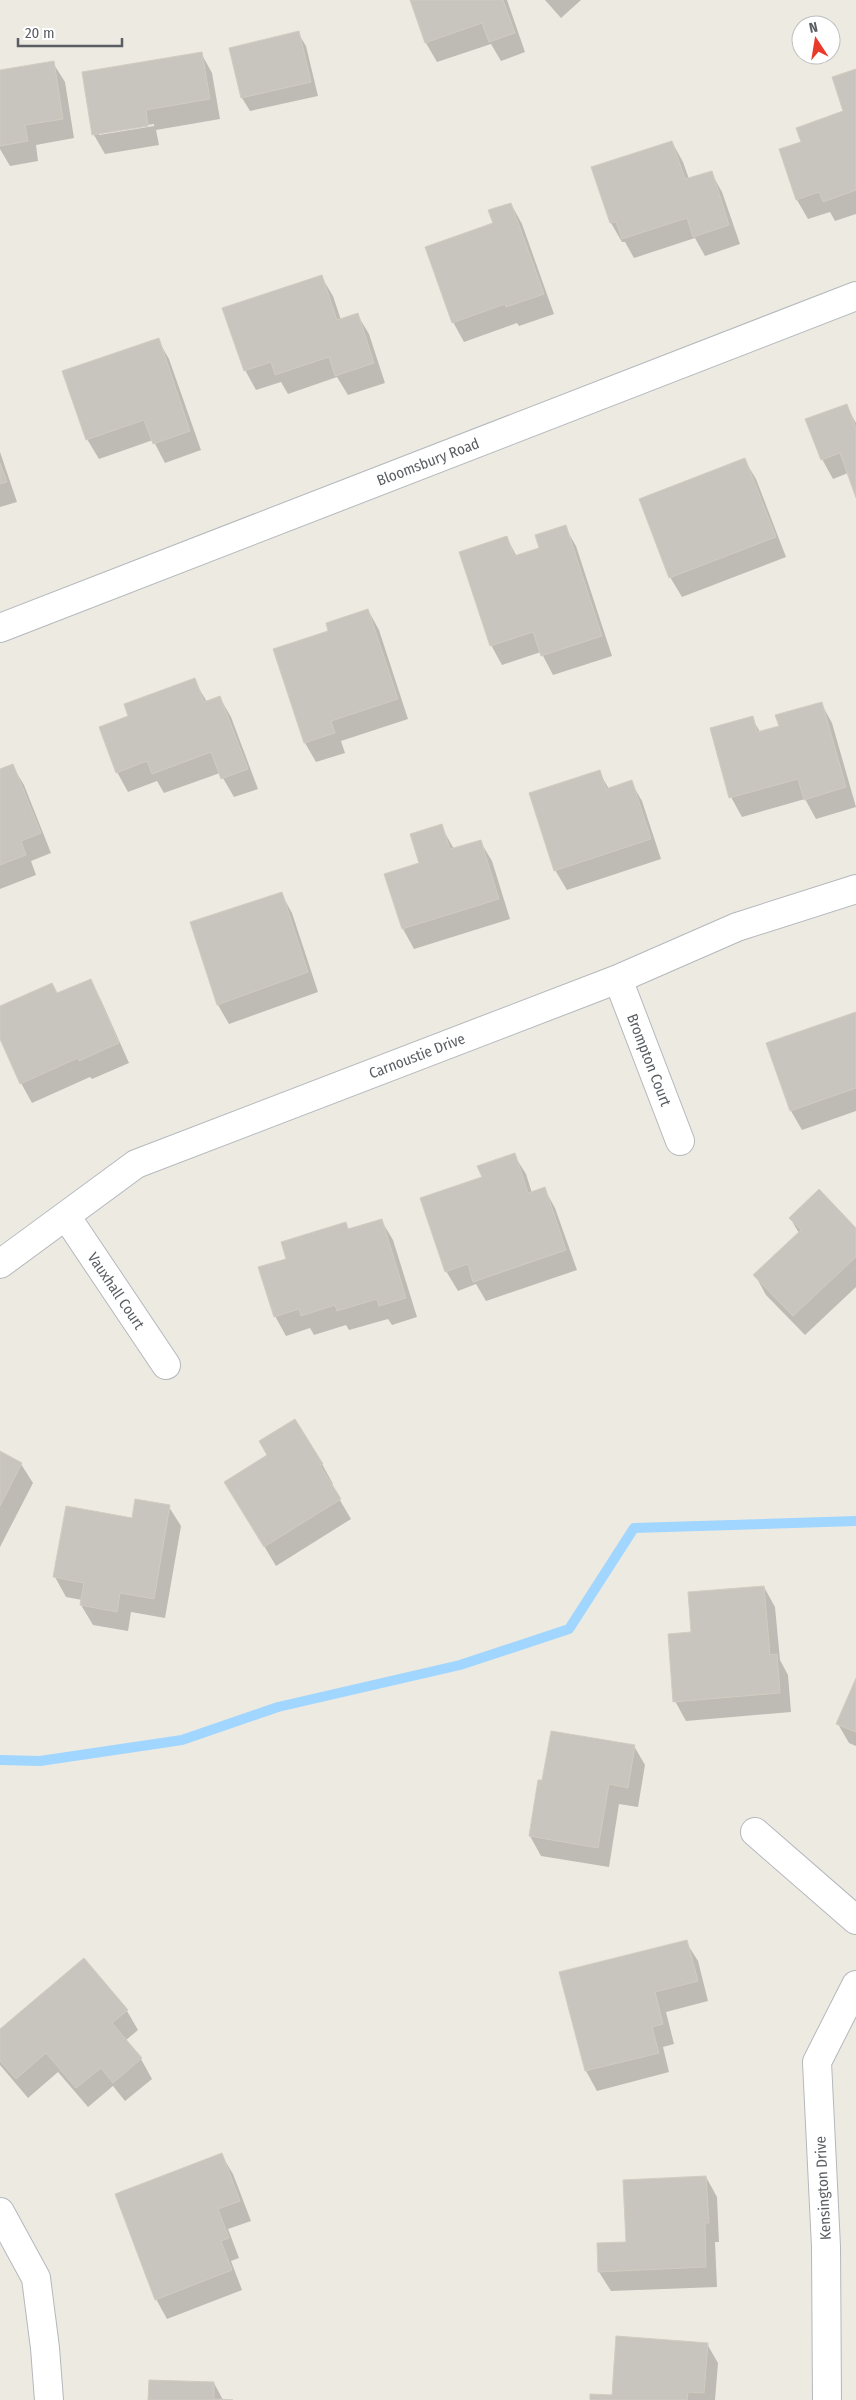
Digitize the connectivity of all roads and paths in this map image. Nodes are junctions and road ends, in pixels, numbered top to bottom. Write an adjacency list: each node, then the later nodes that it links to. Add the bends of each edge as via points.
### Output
1 (856, 296): 2 (street, Bloomsbury Road)
2 (0, 628)
3 (856, 889): 4 (street, Carnoustie Drive, via 737,927)
4 (618, 979): 5 (street, Brompton Court); 6 (street, Carnoustie Drive, via 136,1164)
5 (680, 1141)
6 (66, 1216): 7 (street, Carnoustie Drive); 8 (street, Vauxhall Court)
7 (0, 1264)
8 (166, 1365)
9 (756, 1832): 10 (street)
10 (856, 1920)
11 (856, 1985): 14 (street, Kensington Drive, via 818,2062 826,2247)
12 (0, 2212): 13 (street, via 36,2278)
13 (49, 2400)
14 (827, 2400)

